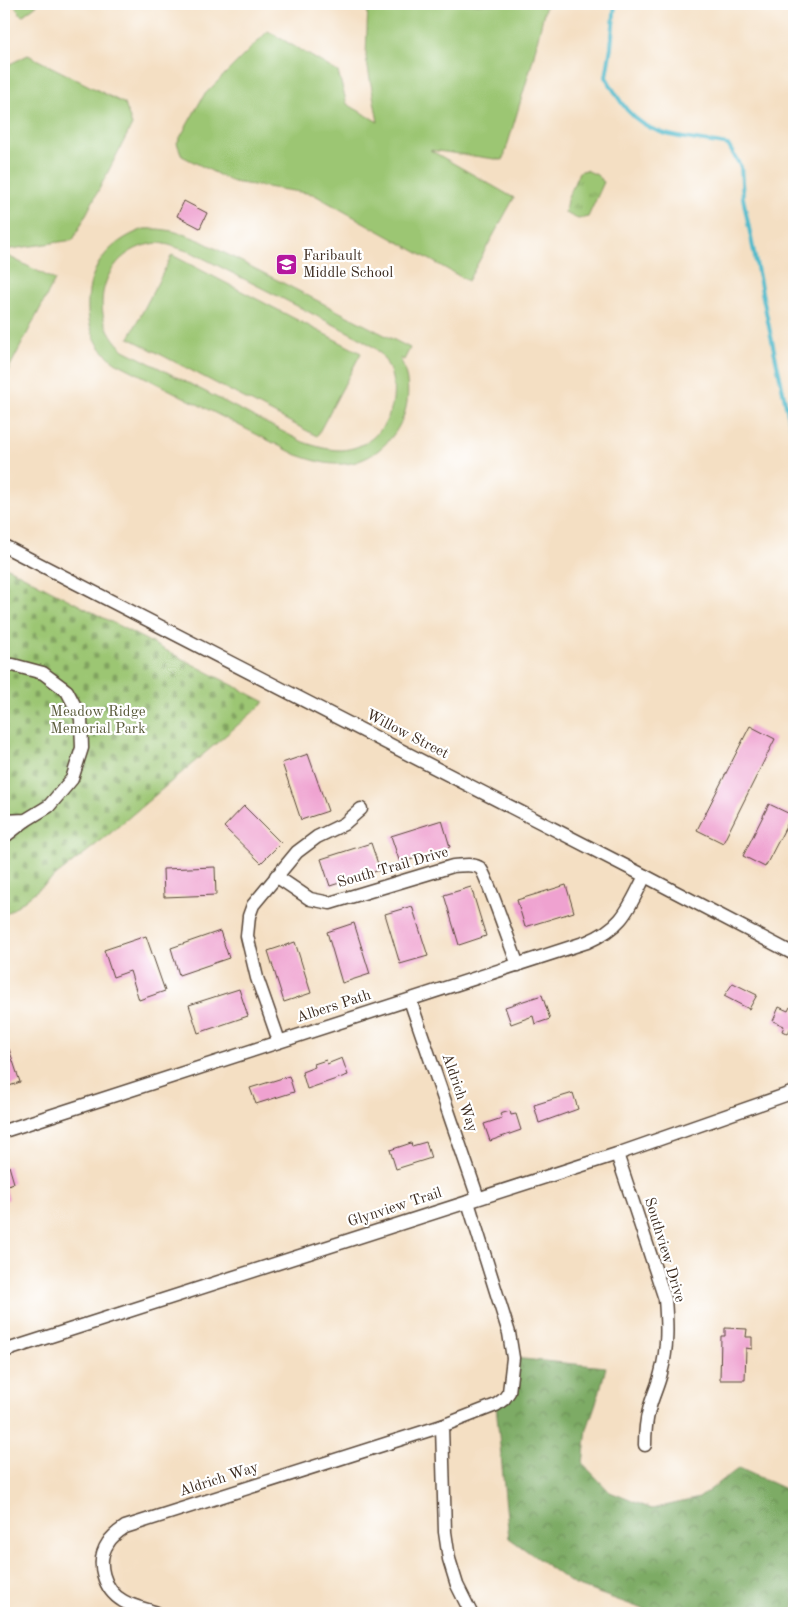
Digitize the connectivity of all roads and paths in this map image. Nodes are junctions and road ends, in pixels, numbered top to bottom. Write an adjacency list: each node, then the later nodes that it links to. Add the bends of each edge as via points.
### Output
1 (4, 546): 8 (street, Willow Street)
2 (4, 666): 4 (street, via 13,665 42,673 67,691 82,718 82,748 72,779 49,806)
3 (361, 809): 7 (street, via 344,824 317,837 297,852)
4 (26, 820): 5 (street); 6 (street)
5 (4, 822)
6 (4, 837)
7 (276, 876): 10 (street, South Trail Drive, via 310,899 330,903 453,866 474,865 481,868 489,883); 12 (street, via 253,905 247,936 257,978)
8 (645, 876): 9 (street, Willow Street); 10 (street, Albers Path, via 624,916 613,928 587,942)
9 (794, 954)
10 (518, 965): 11 (street, Albers Path)
11 (410, 1000): 12 (street, Albers Path); 16 (street, Aldrich Way)
12 (280, 1041): 14 (street, Albers Path)
13 (794, 1092): 15 (street, Glynview Trail)
14 (4, 1131)
15 (617, 1154): 16 (street, Glynview Trail); 19 (street, Southview Drive, via 664,1299 667,1324 666,1350 649,1410)
16 (473, 1200): 17 (street, Glynview Trail); 18 (street, Aldrich Way, via 509,1333 513,1358 509,1392 496,1405)
17 (4, 1351)
18 (442, 1426): 20 (street, Aldrich Way, via 125,1526 114,1534 103,1555 105,1581 124,1602); 21 (street, via 445,1532 449,1559)
19 (644, 1445)
20 (157, 1613)
21 (470, 1613)

